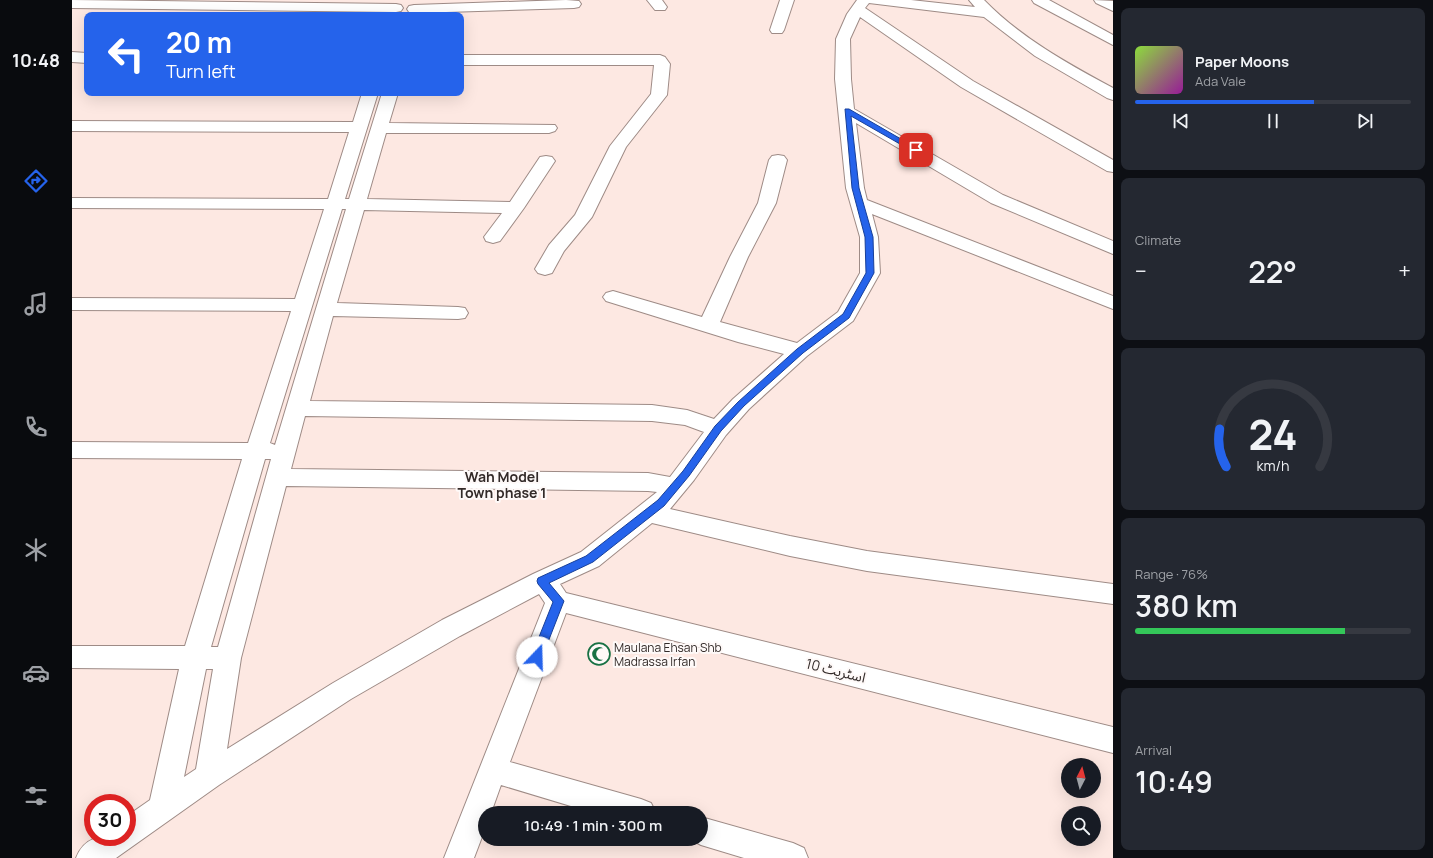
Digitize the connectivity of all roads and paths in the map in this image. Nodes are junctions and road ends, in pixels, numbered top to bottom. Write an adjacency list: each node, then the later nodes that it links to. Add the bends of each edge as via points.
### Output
1 (787, 0): 12 (street)
2 (976, 0): 11 (street)
3 (1039, 0): 13 (street)
4 (1101, 0): 8 (street)
5 (865, 3): 11 (street); 20 (street, via 854,14 843,39 843,79); 26 (street, via 967,84)
6 (72, 4): 9 (street)
7 (574, 4): 10 (street)
8 (1113, 7)
9 (397, 8)
10 (414, 8)
11 (989, 13): 17 (street, via 1009,30 1054,60)
12 (777, 30)
13 (1113, 41)
14 (72, 58): 15 (street)
15 (84, 58)
16 (464, 60): 34 (street, via 660,60 662,64 659,95 618,146 583,217 556,249)
17 (1113, 95)
18 (370, 96): 22 (street)
19 (388, 96): 22 (street)
20 (847, 111): 30 (street); 33 (street, via 997,199)
21 (72, 126): 22 (street)
22 (369, 127): 23 (street); 28 (street); 29 (street)
23 (549, 128)
24 (778, 160): 41 (street, via 767,203)
25 (546, 161): 31 (street)
26 (1113, 167)
27 (72, 203): 28 (street)
28 (334, 203): 29 (street); 38 (street)
29 (356, 204): 31 (street); 39 (street)
30 (859, 204): 36 (street); 42 (street, via 869,237 870,273 846,316)
31 (515, 208): 32 (street)
32 (493, 237)
33 (1113, 248)
34 (544, 269)
35 (613, 297): 41 (street)
36 (1113, 303)
37 (72, 304): 38 (street)
38 (301, 305): 46 (street)
39 (325, 309): 40 (street); 43 (street)
40 (458, 312)
41 (708, 326): 42 (street)
42 (800, 351): 44 (street, via 741,404)
43 (296, 408): 44 (street, via 652,413 687,418); 47 (street)
44 (718, 429): 49 (street)
45 (72, 450): 46 (street)
46 (256, 451): 47 (street); 54 (street)
47 (284, 452): 48 (street)
48 (276, 478): 49 (street, via 648,482); 55 (street)
49 (675, 487): 50 (street)
50 (648, 513): 51 (street); 52 (street, via 790,546 867,560)
51 (550, 591): 56 (street, اسٹریٹ 10); 57 (street); 58 (street, via 451,628 342,691)
52 (1113, 594)
53 (72, 658): 54 (street)
54 (195, 658): 55 (street); 60 (street)
55 (228, 658): 58 (street)
56 (1113, 740)
57 (494, 770): 59 (street); 65 (street)
58 (209, 776): 60 (street)
59 (617, 806)
60 (163, 808): 61 (street)
61 (136, 827)
62 (708, 833): 66 (street)
63 (108, 846): 64 (street)
64 (91, 858)
65 (459, 858)
66 (793, 858)

